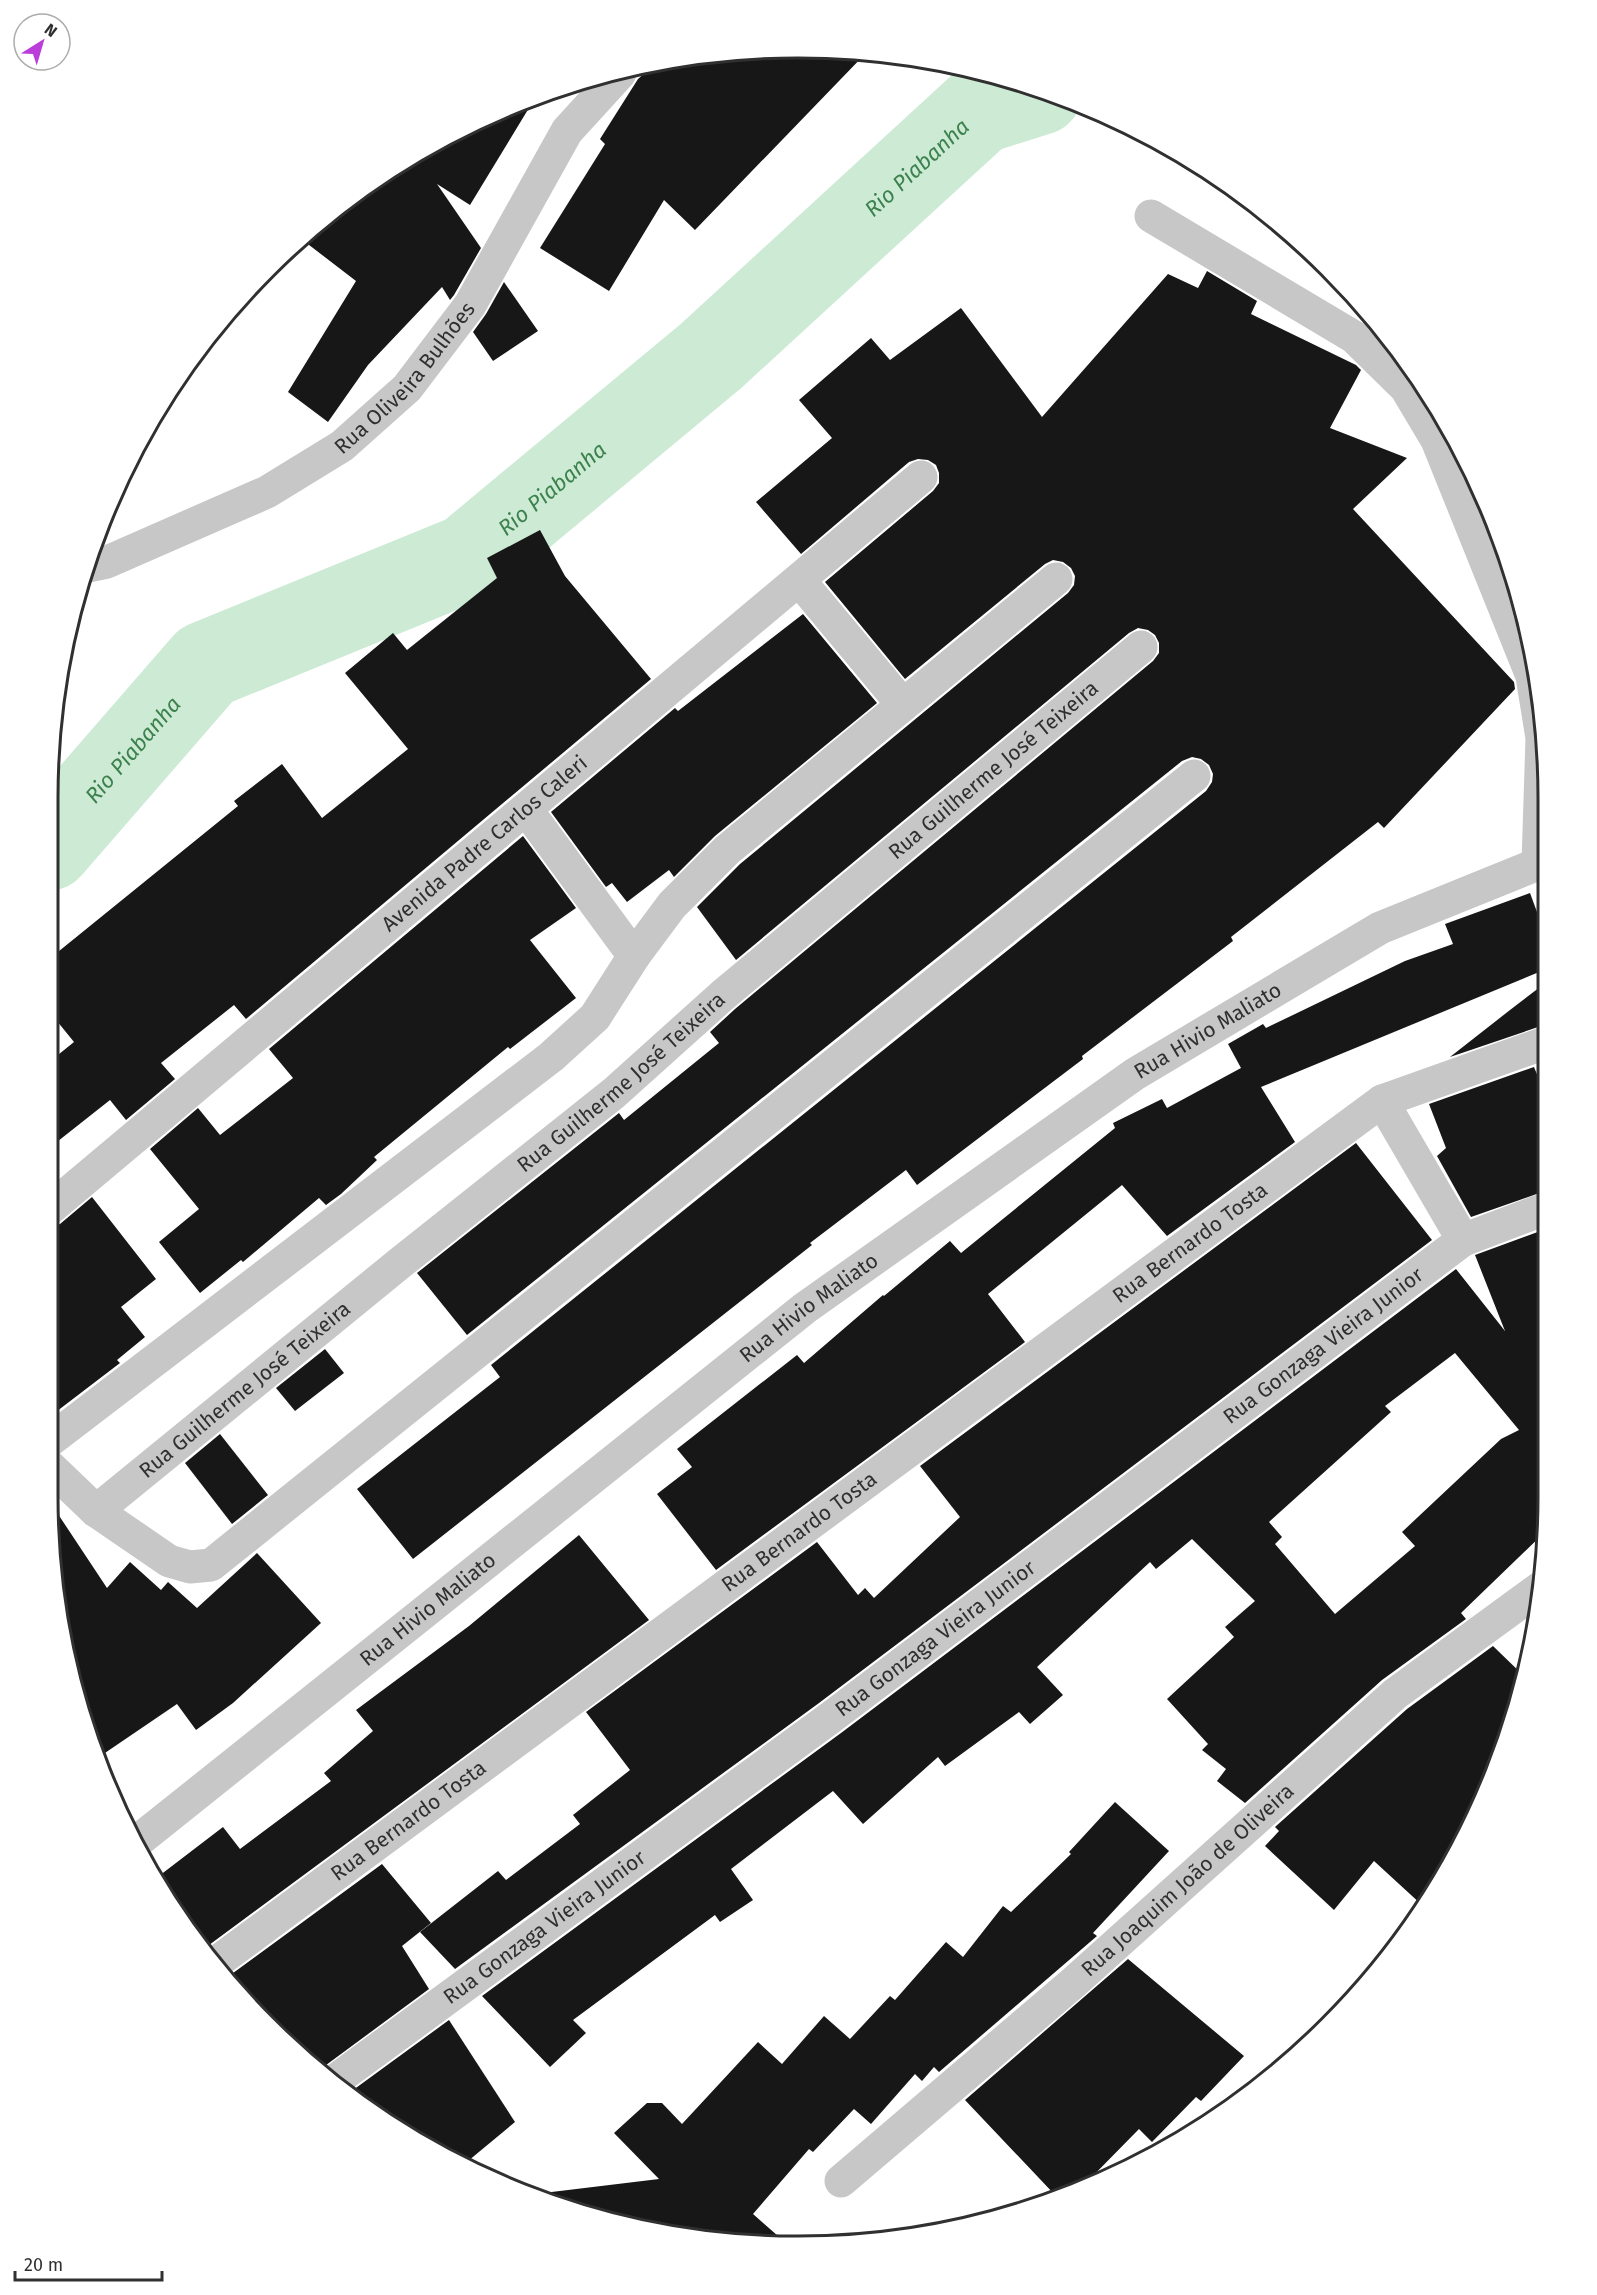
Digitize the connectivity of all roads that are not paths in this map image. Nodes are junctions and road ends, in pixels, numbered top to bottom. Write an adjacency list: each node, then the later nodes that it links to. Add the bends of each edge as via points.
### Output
1 (611, 83): 4 (street, Rua Oliveira Bulhões, via 567,132 470,305 407,388 342,446 267,492)
2 (1151, 216): 8 (street, via 1354,337 1406,388 1432,432)
3 (921, 477): 6 (street, Avenida Padre Carlos Caleri)
4 (97, 564)
5 (1056, 579): 9 (street)
6 (799, 580): 9 (street); 11 (street, Avenida Padre Carlos Caleri)
7 (1141, 647): 21 (street, Rua Guilherme José Teixeira, via 723,995 614,1093)
8 (1525, 658)
9 (903, 705): 13 (street, via 727,850 672,905)
10 (1194, 776): 21 (street, via 211,1565 190,1568 169,1562)
11 (526, 808): 13 (street); 16 (street, Avenida Padre Carlos Caleri)
12 (1538, 864): 23 (street, Rua Hivio Maliato, via 1380,928 1135,1074 806,1308)
13 (634, 956): 19 (street, via 595,1017 551,1057)
14 (1538, 1045): 15 (street, Rua Bernardo Tosta)
15 (1382, 1101): 18 (street); 24 (street, Rua Bernardo Tosta)
16 (58, 1202)
17 (1538, 1212): 18 (street, Rua Gonzaga Vieira Junior)
18 (1463, 1240): 25 (street, Rua Gonzaga Vieira Junior, via 831,1718)
19 (58, 1434)
20 (58, 1475): 21 (street)
21 (96, 1511)
22 (1532, 1594): 26 (street, Rua Joaquim João de Oliveira, via 1395,1694 1073,1983)
23 (142, 1837)
24 (221, 1959)
25 (340, 2077)
26 (841, 2181)

